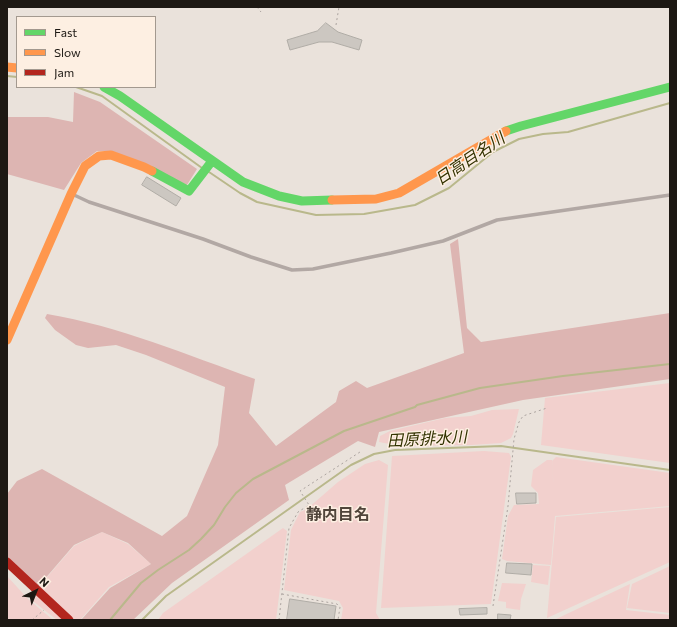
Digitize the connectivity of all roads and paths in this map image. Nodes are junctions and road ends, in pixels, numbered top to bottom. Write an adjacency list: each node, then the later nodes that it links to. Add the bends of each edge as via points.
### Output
1 (257, 7): 3 (path)
2 (339, 7): 4 (path)
3 (261, 12)
4 (336, 25)
5 (670, 87): 7 (street, via 501,133 399,193 376,199 302,201 279,196 243,182)
6 (106, 88): 7 (street)
7 (210, 163): 8 (street, via 189,191 128,160 111,155 99,156 85,166)
8 (71, 194): 9 (lane, via 292,270 313,269 443,241 498,220); 10 (street)
9 (670, 195)
10 (7, 340)
11 (547, 408): 16 (path, via 523,416 514,439 508,506)
12 (360, 452): 14 (path, via 300,491 309,505 298,512 289,528)
13 (7, 562): 15 (street)
14 (281, 594): 19 (path); 20 (path, via 337,604 340,607)
15 (51, 603): 17 (path); 18 (street)
16 (493, 606)
17 (32, 620)
18 (69, 620)
19 (279, 620)
20 (338, 620)

